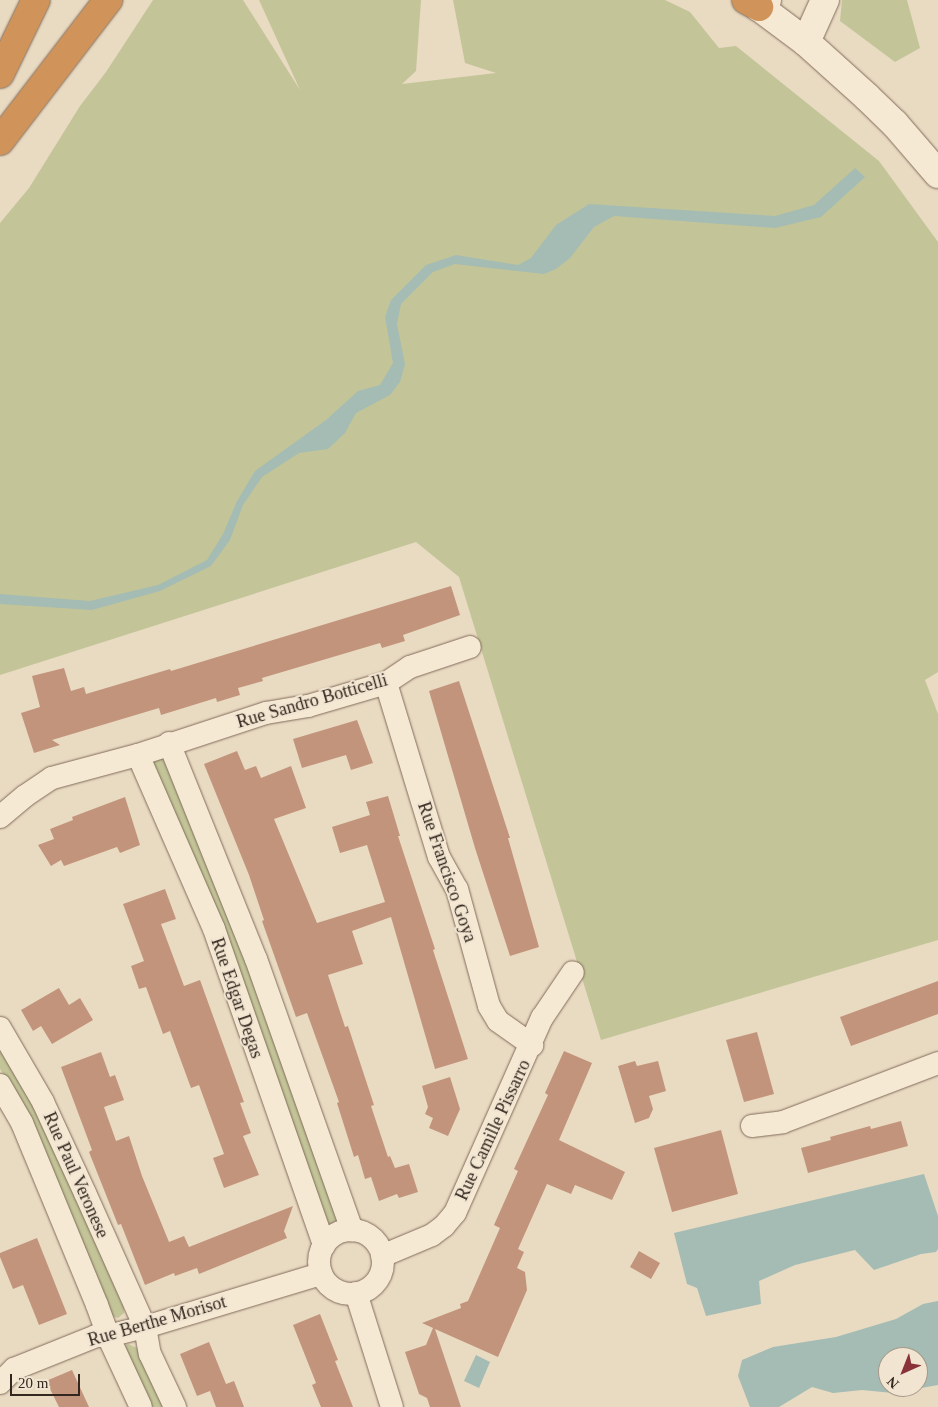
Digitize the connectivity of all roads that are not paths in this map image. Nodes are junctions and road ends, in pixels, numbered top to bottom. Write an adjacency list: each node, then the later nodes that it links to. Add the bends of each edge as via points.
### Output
1 (36, 0): 6 (highway)
2 (108, 0): 7 (highway)
3 (825, 0): 5 (main road)
4 (758, 2): 5 (main road)
5 (806, 42): 8 (main road, via 895,124)
6 (0, 74)
7 (0, 141)
8 (938, 174)
9 (470, 648): 10 (street, Rue Sandro Botticelli, via 410,667)
10 (386, 683): 11 (street, Rue Sandro Botticelli, via 308,706 266,714); 15 (street, Rue Francisco Goya, via 439,857 457,889 489,1006 498,1021)
11 (153, 750): 12 (street, Rue Sandro Botticelli, via 52,778); 19 (street, Rue Edgar Degas, via 256,959); 20 (street, Rue Edgar Degas)
12 (0, 816)
13 (572, 972): 15 (street, Rue Camille Pissarro, via 542,1018)
14 (0, 1028): 24 (street, Rue Paul Veronese, via 43,1102)
15 (532, 1045): 21 (street, Rue Camille Pissarro, via 455,1213 432,1235)
16 (938, 1063): 18 (street, via 783,1122)
17 (0, 1086): 25 (street, Rue Paul Veronese, via 22,1123)
18 (752, 1126)
19 (352, 1230): 20 (street, via 331,1237); 21 (street, via 372,1239)
20 (324, 1245): 22 (street, via 320,1255)
21 (382, 1256): 23 (street, via 380,1276 366,1290)
22 (321, 1274): 23 (street, via 328,1285 337,1290); 24 (street, Rue Berthe Morisot)
23 (356, 1293): 29 (street)
24 (145, 1327): 25 (street, Rue Berthe Morisot); 28 (street, Rue Paul Veronese, via 150,1354)
25 (108, 1336): 26 (street, Rue Berthe Morisot, via 96,1336 14,1369); 27 (street, Rue Paul Veronese)
26 (0, 1383)
27 (141, 1407)
28 (175, 1407)
29 (392, 1407)

